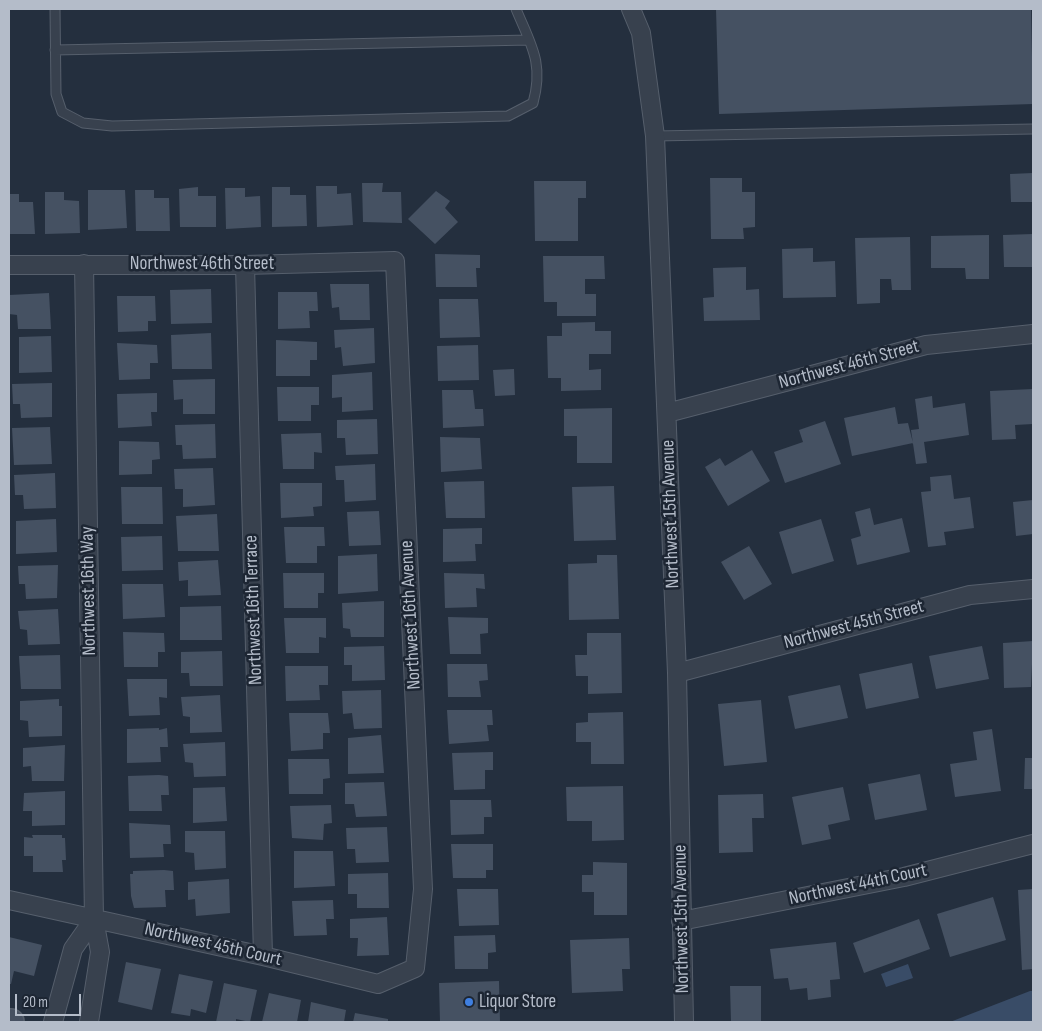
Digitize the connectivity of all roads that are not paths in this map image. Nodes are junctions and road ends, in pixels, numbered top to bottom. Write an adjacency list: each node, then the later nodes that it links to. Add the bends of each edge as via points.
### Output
1 (55, 9): 5 (lane)
2 (516, 9): 4 (lane)
3 (631, 9): 7 (street, Northwest 15th Avenue, via 641,33)
4 (529, 40): 5 (lane); 5 (lane, via 536,56 539,82 533,103 508,116 112,126 83,123 62,112 56,94)
5 (55, 50)
6 (1033, 129): 7 (lane)
7 (655, 136): 13 (street, Northwest 15th Avenue)
8 (395, 261): 11 (street, Northwest 46th Street); 21 (street, Northwest 16th Avenue, via 424,889)
9 (84, 264): 10 (street, Northwest 46th Street); 11 (street, Northwest 46th Street); 18 (street, Northwest 16th Way)
10 (9, 265)
11 (245, 265): 20 (street, Northwest 16th Terrace)
12 (1033, 334): 13 (street, Northwest 46th Street, via 926,344)
13 (667, 413): 15 (street, Northwest 15th Avenue)
14 (1033, 589): 15 (street, Northwest 45th Street, via 970,595)
15 (678, 673): 19 (street, Northwest 15th Avenue)
16 (1033, 844): 19 (street, Northwest 44th Court, via 904,877)
17 (9, 900): 18 (street, Northwest 45th Court)
18 (94, 919): 20 (street, Northwest 45th Court); 22 (street, via 73,949); 23 (street, Northwest 16th Way, via 100,952)
19 (681, 921): 24 (street, Northwest 15th Avenue)
20 (263, 956): 21 (street, Northwest 45th Court, via 378,984)
21 (415, 968)
22 (54, 1022)
23 (89, 1022)
24 (684, 1022)

